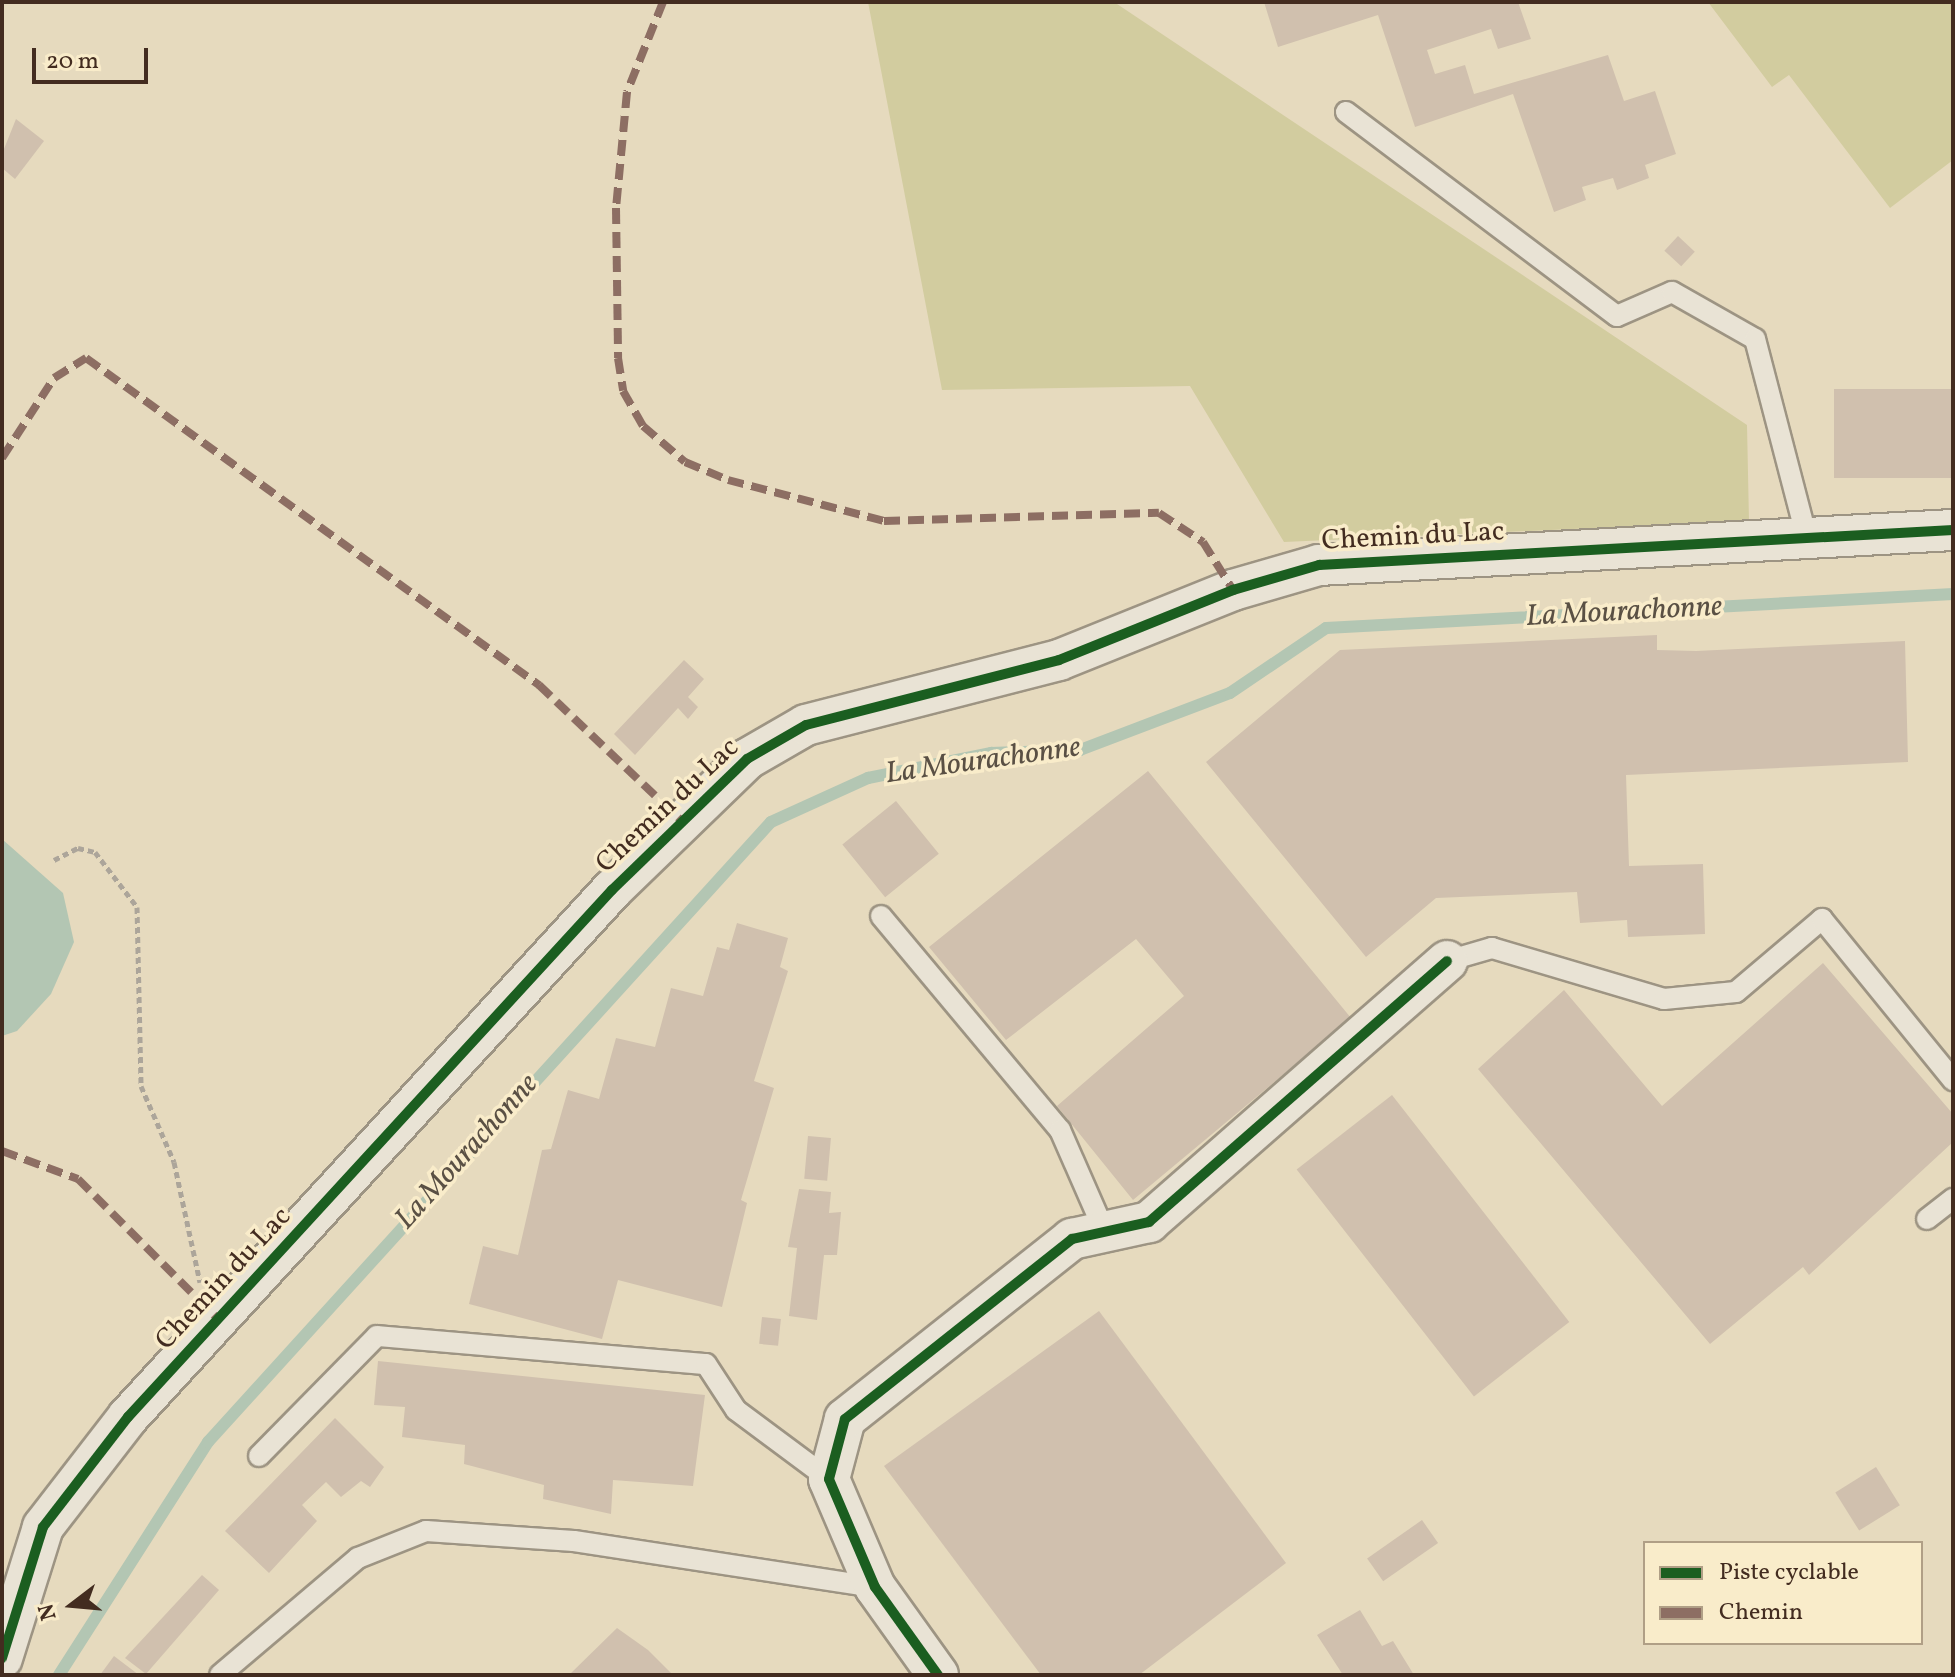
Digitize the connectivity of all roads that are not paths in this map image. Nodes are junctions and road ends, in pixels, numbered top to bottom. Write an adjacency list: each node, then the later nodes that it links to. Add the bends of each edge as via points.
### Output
1 (1346, 112): 3 (lane, via 1617,316 1672,292 1755,339)
2 (1953, 530): 3 (street, Chemin du Lac)
3 (1807, 539): 13 (street, Chemin du Lac, via 1319,565 1233,590 1059,660 806,725 747,759 612,890 128,1417 43,1527)
4 (881, 916): 9 (lane, via 1060,1130)
5 (1447, 961): 6 (lane, via 1492,948 1664,999 1736,992 1822,919); 9 (street, via 1149,1222)
6 (1953, 1080)
7 (1953, 1199): 8 (lane)
8 (1927, 1219)
9 (1104, 1230): 11 (street, via 1072,1239 845,1419)
10 (259, 1456): 11 (lane, via 377,1336 706,1364 736,1410)
11 (829, 1479): 12 (street)
12 (875, 1587): 14 (lane, via 574,1541 426,1531 358,1558); 15 (street)
13 (2, 1658)
14 (220, 1675)
15 (938, 1675)

